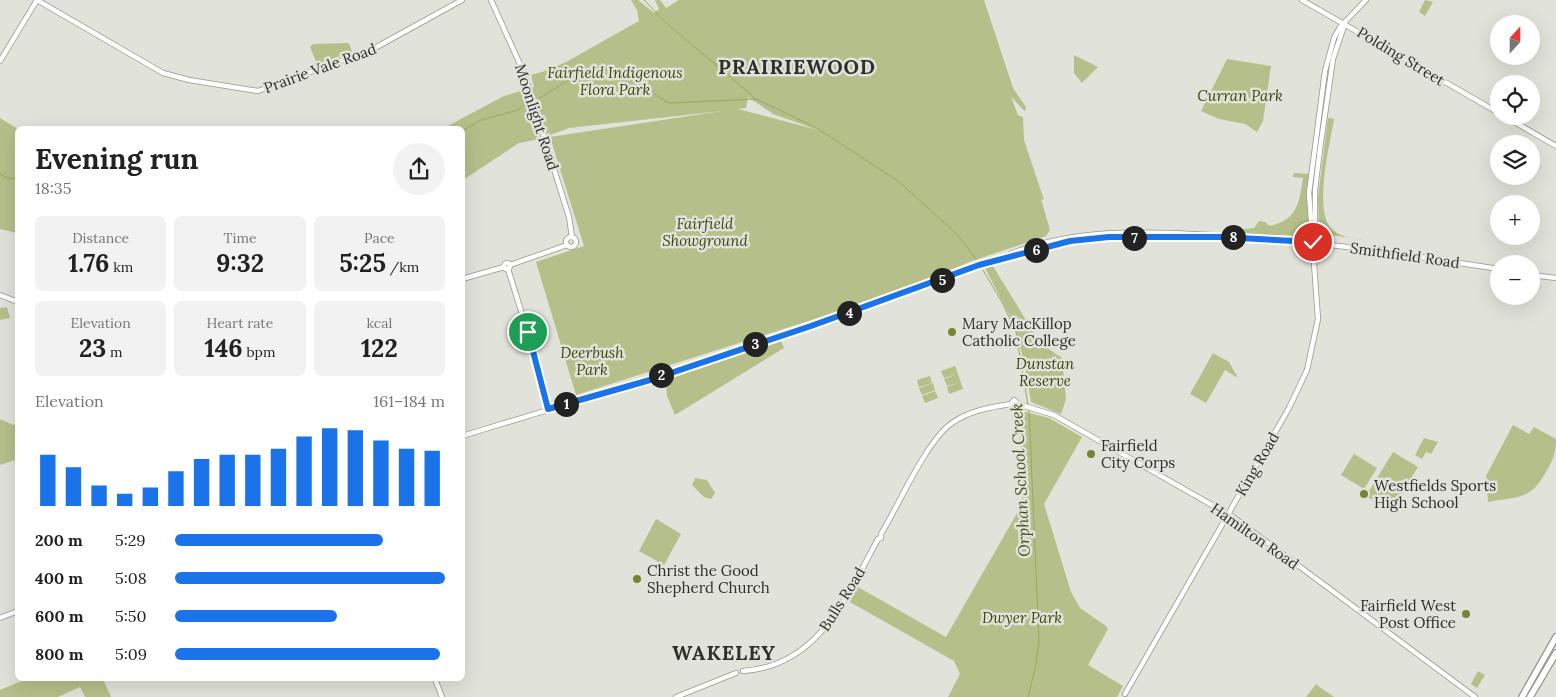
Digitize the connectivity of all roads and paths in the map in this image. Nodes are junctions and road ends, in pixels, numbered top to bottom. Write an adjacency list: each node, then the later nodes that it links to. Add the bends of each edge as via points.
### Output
1 (37, 0): 2 (main road, Prairie Vale Road, via 163,73 258,91 373,49); 7 (main road)
2 (462, 0)
3 (491, 0): 12 (main road, Moonlight Road, via 524,72 569,217)
4 (1302, 0): 6 (main road, Polding Street)
5 (1366, 0): 6 (main road, King Road)
6 (1345, 23): 8 (main road, Polding Street); 18 (main road, King Road, via 1334,38 1325,71 1309,193)
7 (0, 61)
8 (1490, 108)
9 (1520, 125): 10 (main road)
10 (1556, 146)
11 (1174, 234): 13 (main road, Smithfield Road, via 1103,232); 15 (main road, Smithfield Road); 16 (main road); 17 (main road)
12 (572, 237): 19 (main road, via 566,240); 19 (main road, via 575,244)
13 (1065, 237): 14 (main road); 20 (main road); 21 (main road, Smithfield Road)
14 (1109, 237): 16 (main road, Smithfield Road); 20 (main road, Smithfield Road, via 1070,241)
15 (1221, 237): 17 (main road, Smithfield Road); 18 (main road, Smithfield Road)
16 (1143, 238): 17 (main road, Smithfield Road)
17 (1206, 238)
18 (1313, 242): 23 (main road, Smithfield Road); 31 (main road, King Road, via 1318,319 1307,370)
19 (567, 245): 22 (main road)
20 (1036, 250): 21 (main road, Smithfield Road)
21 (1000, 258): 29 (main road, Smithfield Road, via 650,380)
22 (508, 267): 25 (main road); 29 (main road)
23 (1490, 269)
24 (1540, 276): 26 (main road)
25 (465, 278)
26 (1556, 278)
27 (0, 295): 28 (main road)
28 (15, 301)
29 (548, 409): 30 (main road, Smithfield Road)
30 (465, 435)
31 (1228, 514): 32 (main road, Hamilton Road, via 1054,415 1014,400 1010,404 974,412 944,429 932,444); 38 (main road, King Road); 41 (main road, Hamilton Road)
32 (881, 534): 40 (main road, Bulls Road, via 876,534 878,539 831,620 800,652 778,665 740,675 736,673)
33 (15, 612): 34 (main road)
34 (0, 618)
35 (1556, 637): 42 (highway)
36 (1556, 653): 43 (highway)
37 (436, 681): 39 (main road)
38 (1124, 696)
39 (442, 697)
40 (676, 697)
41 (1475, 697)
42 (1522, 697)
43 (1530, 697)

